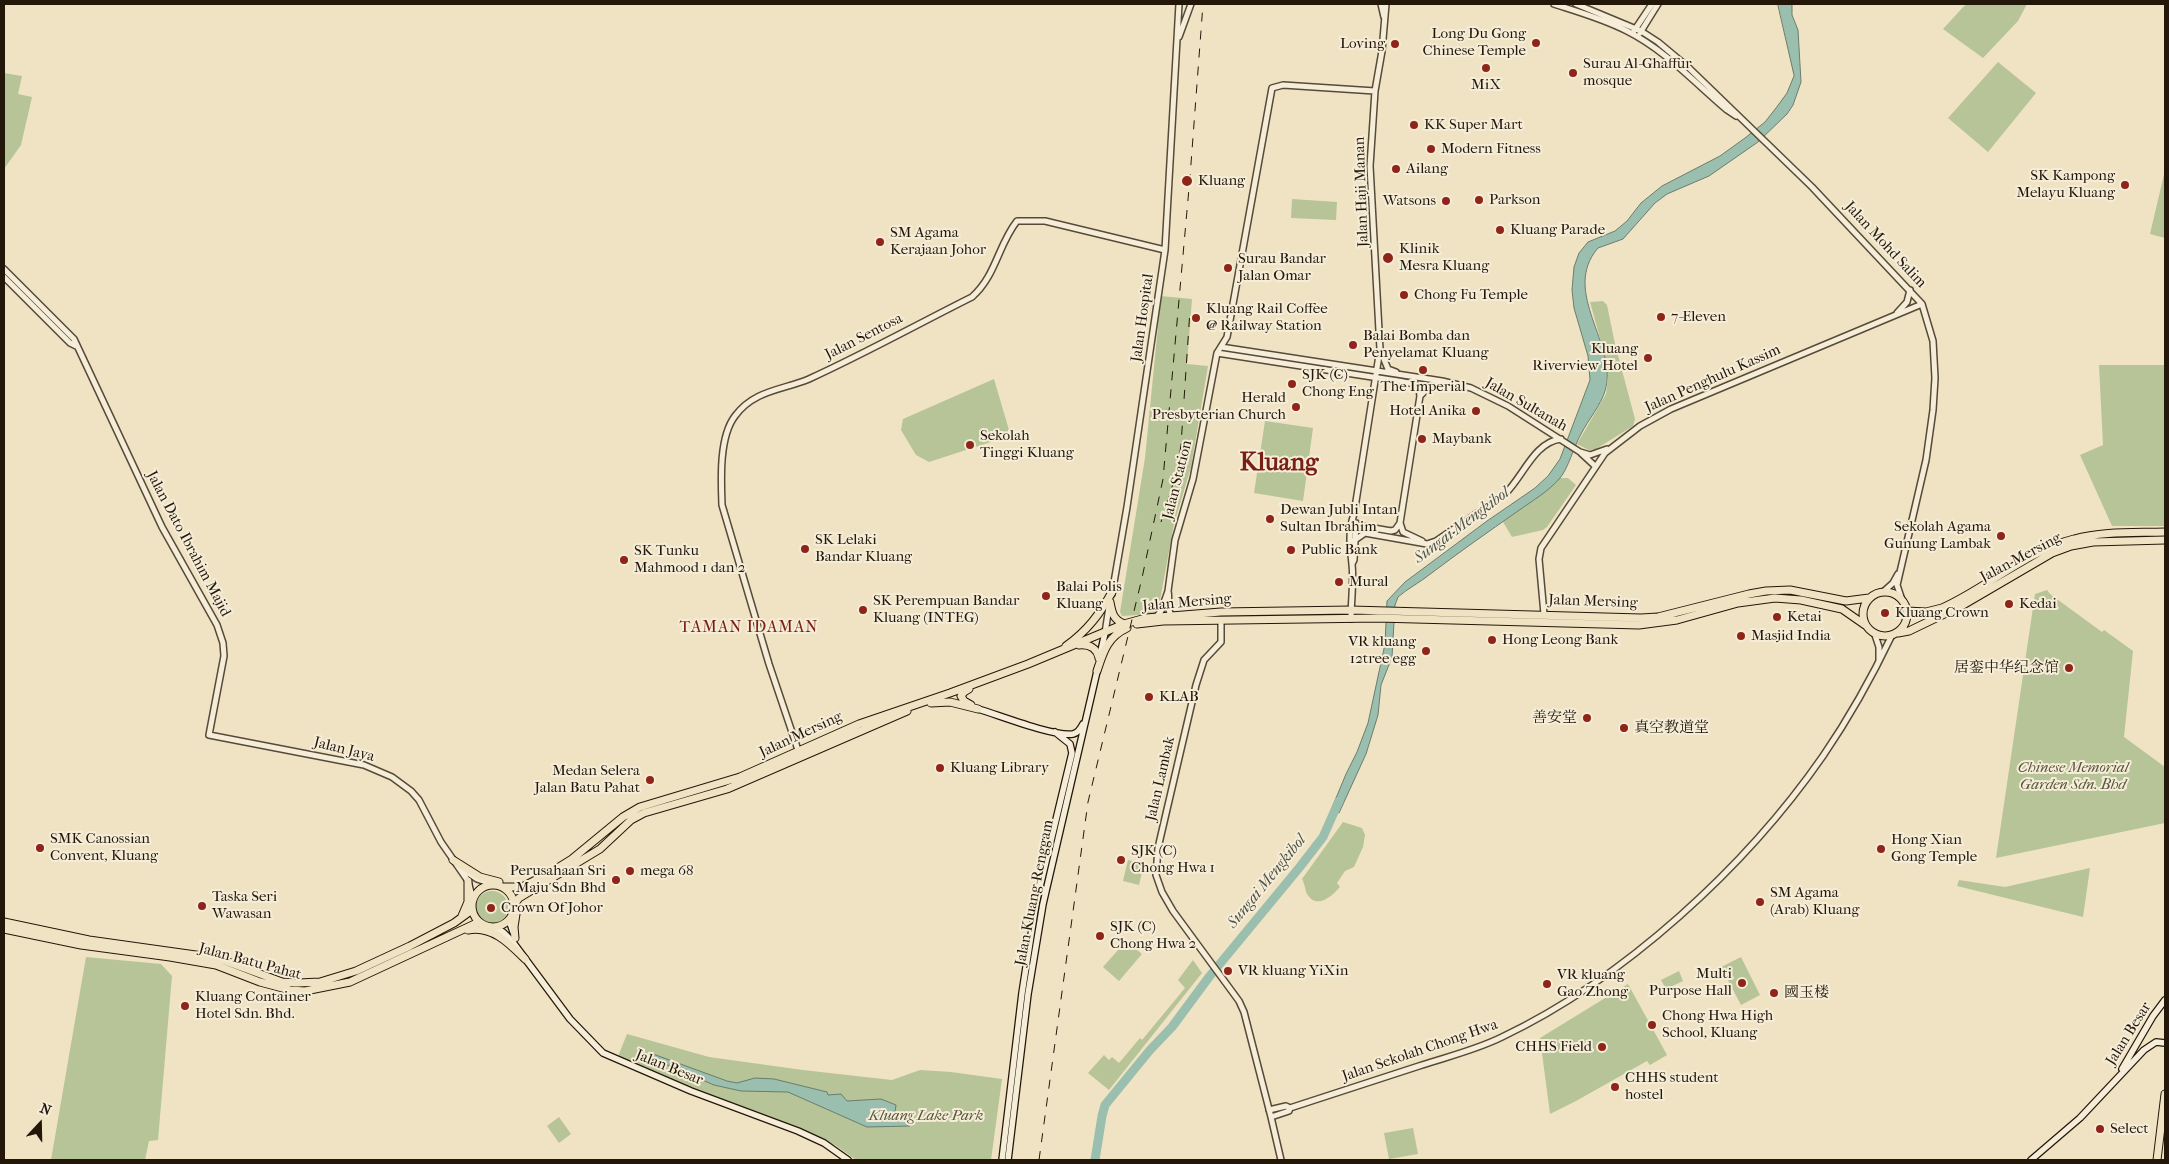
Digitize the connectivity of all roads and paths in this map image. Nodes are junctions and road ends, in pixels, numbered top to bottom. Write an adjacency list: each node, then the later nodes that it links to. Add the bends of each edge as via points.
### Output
1 (1191, 4): 11 (street)
2 (1381, 4): 9 (street)
3 (1554, 4): 10 (street)
4 (1576, 4): 10 (street)
5 (1652, 4): 10 (street)
6 (1658, 4): 10 (street)
7 (1180, 5): 11 (street, Jalan Hospital)
8 (1387, 6): 9 (street, Jalan Haji Manan)
9 (1384, 20): 12 (street, Jalan Haji Manan)
10 (1637, 33): 13 (street, Jalan Mohd Salim); 13 (street, Jalan Mohd Salim, via 1658,42)
11 (1177, 45): 14 (street, Jalan Hospital)
12 (1375, 91): 21 (street, Jalan Station, via 1274,86 1227,337); 22 (street, Jalan Haji Manan, via 1370,166)
13 (1740, 118): 17 (street, Jalan Mohd Salim, via 1832,207)
14 (1165, 250): 44 (street, Jalan Hospital); 72 (street, Jalan Sentosa, via 1045,222 1017,221 983,288 972,297 807,380 757,397 741,409 728,427 724,442 722,505)
15 (4, 269): 20 (street, Jalan Dato Ibrahim Majid, via 74,339)
16 (4, 277): 20 (street, Jalan Dato Ibrahim Majid)
17 (1910, 290): 18 (street, Jalan Mohd Salim); 19 (street, via 1908,302)
18 (1922, 304): 19 (street, Jalan Penghulu Kassim); 42 (street, Jalan Mohd Salim, via 1935,359 1933,410 1926,460)
19 (1895, 315): 31 (street, Jalan Penghulu Kassim, via 1672,409)
20 (76, 347): 74 (street, Jalan Dato Ibrahim Majid, via 162,527 222,637 223,664)
21 (1221, 347): 23 (street, Jalan Station); 24 (street, Jalan Sultanah)
22 (1380, 349): 24 (street, Jalan Haji Manan); 25 (street, via 1388,369)
23 (1218, 353): 24 (street, Jalan Sultanah); 43 (street, Jalan Station, via 1193,479 1175,540)
24 (1378, 375): 25 (street, Jalan Sultanah); 27 (street, Jalan Sultanah, via 1415,384); 34 (street, Jalan Haji Manan)
25 (1406, 376): 26 (street, Jalan Sultanah)
26 (1442, 381): 27 (street); 28 (street, Jalan Sultanah, via 1478,391)
27 (1420, 396): 35 (street)
28 (1544, 427): 29 (street, Jalan Sultanah); 30 (street)
29 (1561, 439): 30 (street); 32 (street, Jalan Sultanah)
30 (1545, 444): 40 (street, via 1505,494 1445,536)
31 (1611, 447): 32 (street, via 1595,454); 33 (street, Jalan Penghulu Kassim)
32 (1580, 452): 33 (street, Jalan Sultanah)
33 (1595, 466): 52 (street, Jalan Penghulu Kassim, via 1541,548)
34 (1354, 514): 36 (street); 41 (street, Jalan Haji Manan, via 1349,546)
35 (1400, 524): 36 (street, via 1391,531); 40 (street, via 1403,532)
36 (1356, 525): 38 (street)
37 (2165, 532): 50 (highway, Jalan Mersing, via 2093,535 2065,541 1942,608 1926,612)
38 (1355, 540): 40 (street, via 1365,533); 41 (street)
39 (2165, 540): 62 (highway, Jalan Mersing, via 2093,542 2071,546 2052,553 1963,605 1909,631)
40 (1427, 544)
41 (1352, 564): 49 (street)
42 (1900, 572): 45 (street, Jalan Mohd Salim); 47 (street, Jalan Mohd Salim, via 1898,590)
43 (1168, 591): 53 (street, Jalan Station); 56 (street, Jalan Station)
44 (1112, 592): 48 (street, Jalan Hospital); 65 (highway, via 1090,626)
45 (1883, 592): 46 (highway); 47 (highway)
46 (1869, 598): 52 (highway, Jalan Mersing, via 1846,601 1790,590 1766,591 1658,617); 59 (highway, via 1862,613)
47 (1902, 600): 50 (highway)
48 (1110, 602): 60 (highway, via 1113,616); 61 (street, Jalan Hospital)
49 (1351, 610): 51 (highway, Jalan Mersing); 54 (highway, Jalan Mersing); 57 (street)
50 (1907, 611): 62 (highway, via 1905,624)
51 (1206, 614): 53 (highway, Jalan Mersing); 58 (highway, via 1218,616)
52 (1544, 614): 55 (highway, Jalan Mersing)
53 (1170, 615): 56 (highway, Jalan Mersing)
54 (1378, 615): 55 (highway, Jalan Mersing); 57 (highway, Jalan Mersing)
55 (1404, 615): 59 (highway, Jalan Mersing, via 1639,625 1677,620 1738,603 1774,598 1842,609)
56 (1157, 616): 60 (highway, Jalan Mersing)
57 (1351, 619): 58 (highway, Jalan Mersing)
58 (1221, 621): 60 (highway, Jalan Mersing, via 1163,621); 100 (street, Jalan Lambak, via 1221,642 1206,657 1200,669 1158,848 1156,875 1173,912 1239,1001)
59 (1865, 625): 63 (highway)
60 (1124, 627): 61 (highway, Jalan Mersing); 68 (highway, via 1104,649)
61 (1105, 633): 64 (highway, Jalan Mersing); 66 (main road, Jalan Kluang-Renggam)
62 (1895, 634): 63 (highway); 67 (street, Jalan Sekolah Chong Hwa)
63 (1875, 635): 67 (street)
64 (1074, 646): 65 (highway, Jalan Mersing); 66 (highway, via 1090,646)
65 (1055, 653): 69 (highway, Jalan Mersing)
66 (1099, 658): 68 (main road, Jalan Kluang-Renggam)
67 (1878, 661): 99 (street, Jalan Sekolah Chong Hwa, via 1823,756 1768,825 1715,882 1642,948 1577,994 1502,1037)
68 (1098, 671): 71 (main road, Jalan Kluang-Renggam)
69 (997, 676): 70 (highway, via 962,694 964,701); 75 (highway, Jalan Mersing, via 858,724)
70 (978, 709): 73 (main road); 81 (highway, via 936,701 918,706 727,789 644,813 631,820 600,849)
71 (1086, 720): 73 (main road, via 1074,734); 105 (main road, Jalan Kluang-Renggam, via 1043,904 1028,994)
72 (791, 730): 75 (street, via 799,744); 76 (street)
73 (1055, 732): 104 (main road, Jalan Kluang-Renggam, via 1070,744 1072,753 1036,903)
74 (209, 735): 77 (street, Jalan Jaya, via 364,765 392,777 419,800)
75 (814, 744): 76 (highway, Jalan Mersing)
76 (798, 750): 78 (highway, Jalan Mersing, via 722,784 631,811 572,858)
77 (456, 862): 78 (highway, via 494,881 521,884); 79 (street, Jalan Jaya); 80 (street, Jalan Jaya, via 477,879)
78 (537, 880): 80 (highway, Jalan Mersing, via 522,887)
79 (468, 881): 82 (street, Jalan Jaya); 88 (highway, via 466,909)
80 (498, 886): 82 (highway, via 481,889); 83 (highway, via 510,894)
81 (526, 894): 83 (highway); 92 (highway, via 514,921)
82 (473, 900): 84 (highway)
83 (514, 905): 85 (highway)
84 (472, 910): 87 (highway); 88 (highway, Jalan Batu Pahat)
85 (509, 920): 89 (highway); 92 (main road, Jalan Besar)
86 (4, 922): 88 (highway, Jalan Batu Pahat, via 89,940 217,958 282,982 298,983 320,982 356,971)
87 (479, 922): 89 (highway); 91 (highway, Jalan Batu Pahat)
88 (454, 923)
89 (493, 927): 93 (main road, Jalan Besar)
90 (4, 929): 91 (highway, Jalan Batu Pahat, via 81,945 216,966 260,982 305,991 350,982)
91 (453, 934): 94 (highway, via 472,929 492,932)
92 (515, 938): 93 (main road, Jalan Besar)
93 (519, 948): 94 (main road, Jalan Besar)
94 (525, 959): 103 (main road, Jalan Besar, via 570,1019 609,1057 798,1131 824,1143)
95 (2165, 1000): 97 (main road, Jalan Besar)
96 (2165, 1043): 97 (main road, Jalan Besar, via 2159,1041 2148,1046)
97 (2114, 1082): 102 (main road, Jalan Besar)
98 (2165, 1094): 109 (highway)
99 (1290, 1108): 100 (street, Jalan Sekolah Chong Hwa); 101 (street, Jalan Sekolah Chong Hwa)
100 (1269, 1110): 101 (street, Jalan Lambak)
101 (1272, 1117): 106 (street, Jalan Lambak)
102 (2055, 1140): 107 (main road, Jalan Besar); 108 (main road, Jalan Besar)
103 (848, 1160)
104 (1002, 1160)
105 (1008, 1160)
106 (1281, 1160)
107 (2031, 1160)
108 (2036, 1160)
109 (2157, 1160)

